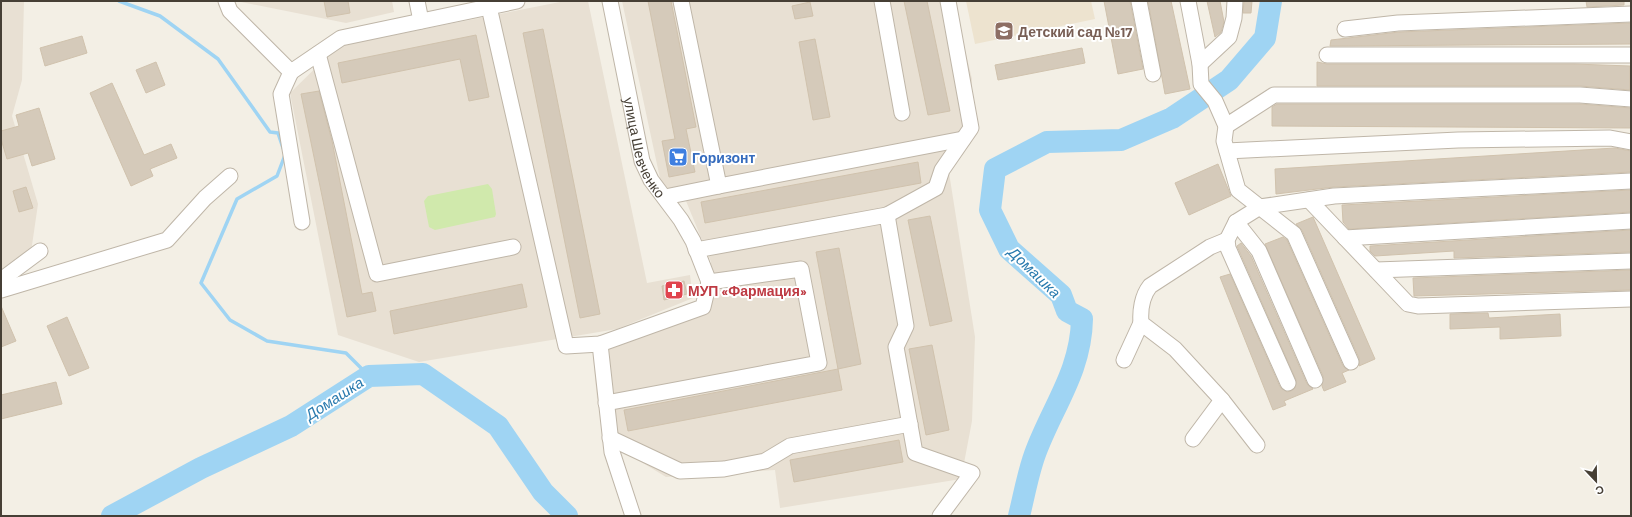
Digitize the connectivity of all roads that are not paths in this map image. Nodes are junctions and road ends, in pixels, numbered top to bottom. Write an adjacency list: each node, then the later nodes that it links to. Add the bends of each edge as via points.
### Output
1 (226, 1): 19 (street, via 230,11)
2 (417, 1): 13 (street)
3 (517, 1): 11 (street)
4 (610, 1): 30 (street, улица Шевченко, via 642,161 651,180)
5 (681, 1): 29 (street)
6 (882, 1): 22 (street)
7 (948, 1): 24 (street, via 971,128)
8 (1139, 1): 20 (street)
9 (1188, 1): 18 (street)
10 (1235, 1): 18 (street, via 1229,37)
11 (489, 7): 13 (street); 49 (street, via 566,346)
12 (1631, 14): 14 (street, via 1398,23)
13 (421, 21): 15 (street, via 341,38)
14 (1344, 29)
15 (318, 54): 19 (street); 39 (street, via 377,274)
16 (1327, 55): 17 (street)
17 (1631, 55)
18 (1200, 64): 23 (street, via 1202,84 1215,102)
19 (292, 72): 35 (street, via 281,94)
20 (1153, 74)
21 (1631, 99): 23 (street, via 1580,95 1274,95)
22 (902, 114)
23 (1226, 126): 26 (street)
24 (963, 139): 29 (street); 33 (street, via 942,170 936,188)
25 (1631, 142): 26 (street, via 1610,138 1458,140)
26 (1226, 150): 32 (street, via 1238,190)
27 (230, 176): 46 (street, via 205,198 167,240)
28 (1631, 181): 31 (street, via 1334,196)
29 (718, 186): 30 (street)
30 (665, 197): 40 (street, улица Шевченко, via 681,220)
31 (1309, 200): 32 (street); 37 (street)
32 (1260, 207): 36 (street); 51 (street, via 1294,234)
33 (887, 215): 40 (street); 56 (street, via 906,326 896,347)
34 (1631, 221): 37 (street)
35 (302, 222)
36 (1236, 222): 38 (street); 52 (street, via 1259,251)
37 (1345, 238): 43 (street)
38 (1227, 240): 48 (street, via 1210,247 1150,286 1146,291 1140,314); 53 (street, via 1228,248)
39 (512, 247)
40 (696, 250): 45 (street, улица Шевченко)
41 (40, 251): 44 (street)
42 (1631, 261): 43 (street)
43 (1376, 270): 47 (street, via 1408,304 1418,306)
44 (1, 280)
45 (709, 282): 49 (street, via 703,307); 55 (street, via 801,269 819,363)
46 (1, 290)
47 (1631, 299)
48 (1141, 323): 50 (street); 54 (street, via 1175,349)
49 (600, 344): 55 (street)
50 (1124, 360)
51 (1351, 362)
52 (1315, 380)
53 (1288, 383)
54 (1222, 400): 58 (street); 59 (street)
55 (606, 403): 57 (street)
56 (910, 424): 57 (street, via 790,446 765,461 724,469 680,471); 61 (street, via 915,453 972,473)
57 (610, 438): 60 (street, via 612,452)
58 (1193, 439)
59 (1257, 445)
60 (633, 516)
61 (940, 516)

